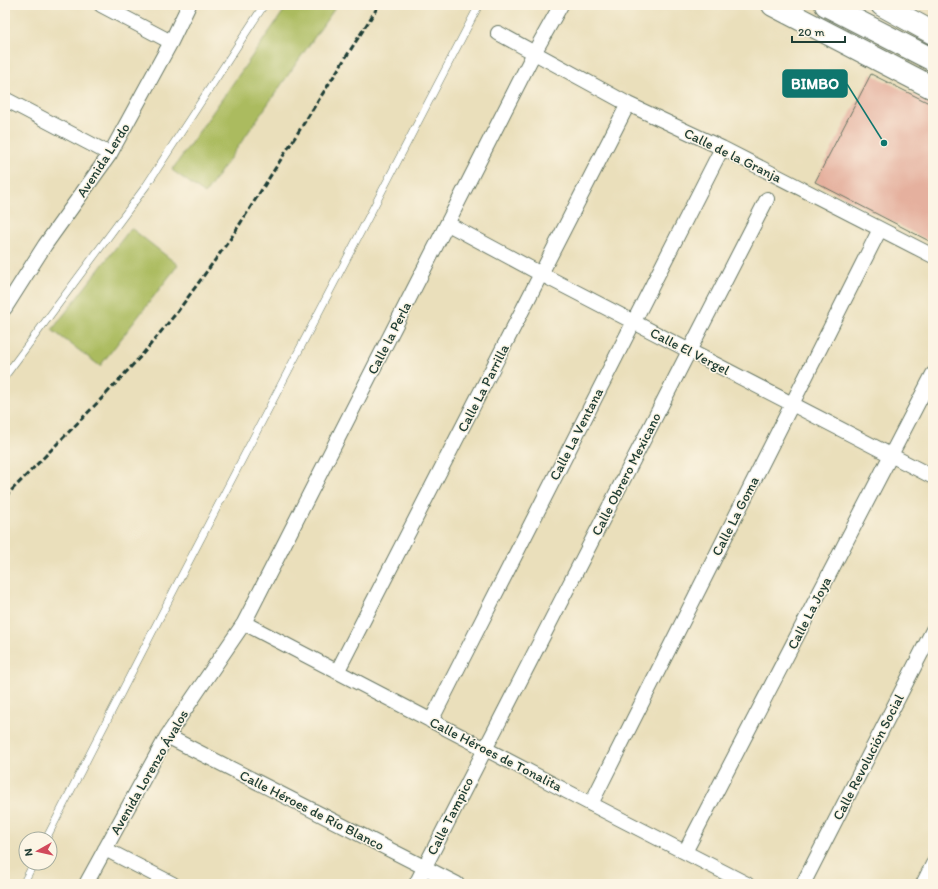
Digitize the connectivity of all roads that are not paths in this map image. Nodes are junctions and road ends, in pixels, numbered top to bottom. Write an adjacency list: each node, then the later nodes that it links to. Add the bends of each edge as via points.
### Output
1 (101, 5): 11 (street)
2 (189, 5): 11 (street, Avenida Lerdo)
3 (264, 5): 28 (lane, via 146,186)
4 (479, 5): 39 (lane)
5 (561, 5): 12 (street)
6 (773, 5): 14 (main road)
7 (826, 5): 13 (main road)
8 (882, 5): 10 (main road)
9 (498, 33): 12 (street, Calle de la Granja)
10 (933, 33)
11 (172, 42): 18 (street, Avenida Lerdo)
12 (534, 53): 16 (street, Calle de la Granja); 20 (street, Calle la Perla)
13 (933, 60)
14 (933, 88)
15 (5, 99): 18 (street)
16 (628, 104): 17 (street, Calle de la Granja); 23 (street, Calle La Parrilla)
17 (722, 148): 21 (street, Calle de la Granja); 25 (street, Calle La Ventana)
18 (110, 154): 24 (street, Avenida Lerdo, via 45,245)
19 (767, 199): 26 (street, Calle Obrero Mexicano)
20 (448, 224): 23 (street, Calle El Vergel); 32 (street, Calle la Perla)
21 (880, 229): 22 (street, Calle de la Granja); 29 (street, Calle La Goma)
22 (933, 256)
23 (541, 274): 25 (street, Calle El Vergel); 34 (street, Calle La Parrilla)
24 (5, 308)
25 (634, 322): 26 (street, Calle El Vergel); 35 (street, Calle La Ventana)
26 (689, 350): 29 (street, Calle El Vergel); 37 (street, Calle Obrero Mexicano)
27 (933, 374): 30 (street, Calle La Joya)
28 (5, 376)
29 (792, 404): 30 (street, Calle El Vergel); 38 (street, Calle La Goma)
30 (891, 455): 31 (street, Calle El Vergel); 41 (street, Calle La Joya)
31 (933, 477)
32 (244, 623): 34 (street, Calle Héroes de Tonalita); 36 (street, Avenida Lorenzo Ávalos)
33 (933, 630): 51 (street, Calle Revolución Social)
34 (337, 672): 35 (street, Calle Héroes de Tonalita)
35 (431, 721): 37 (street, Calle Héroes de Tonalita)
36 (167, 736): 40 (street, Avenida Lorenzo Ávalos); 43 (street, Calle Héroes de Río Blanco)
37 (485, 749): 38 (street, Calle Héroes de Tonalita); 43 (street, Calle Tampico)
38 (591, 804): 41 (street, Calle Héroes de Tonalita)
39 (50, 831)
40 (105, 849): 46 (street, Avenida Lorenzo Ávalos); 47 (street)
41 (685, 852): 50 (street, Calle Héroes de Tonalita)
42 (933, 864): 52 (street)
43 (424, 867): 48 (street, Calle Tampico); 49 (street, Calle Héroes de Río Blanco)
44 (30, 871): 45 (lane)
45 (23, 884)
46 (86, 884)
47 (173, 884)
48 (416, 884)
49 (457, 884)
50 (747, 884)
51 (802, 884)
52 (923, 884)

